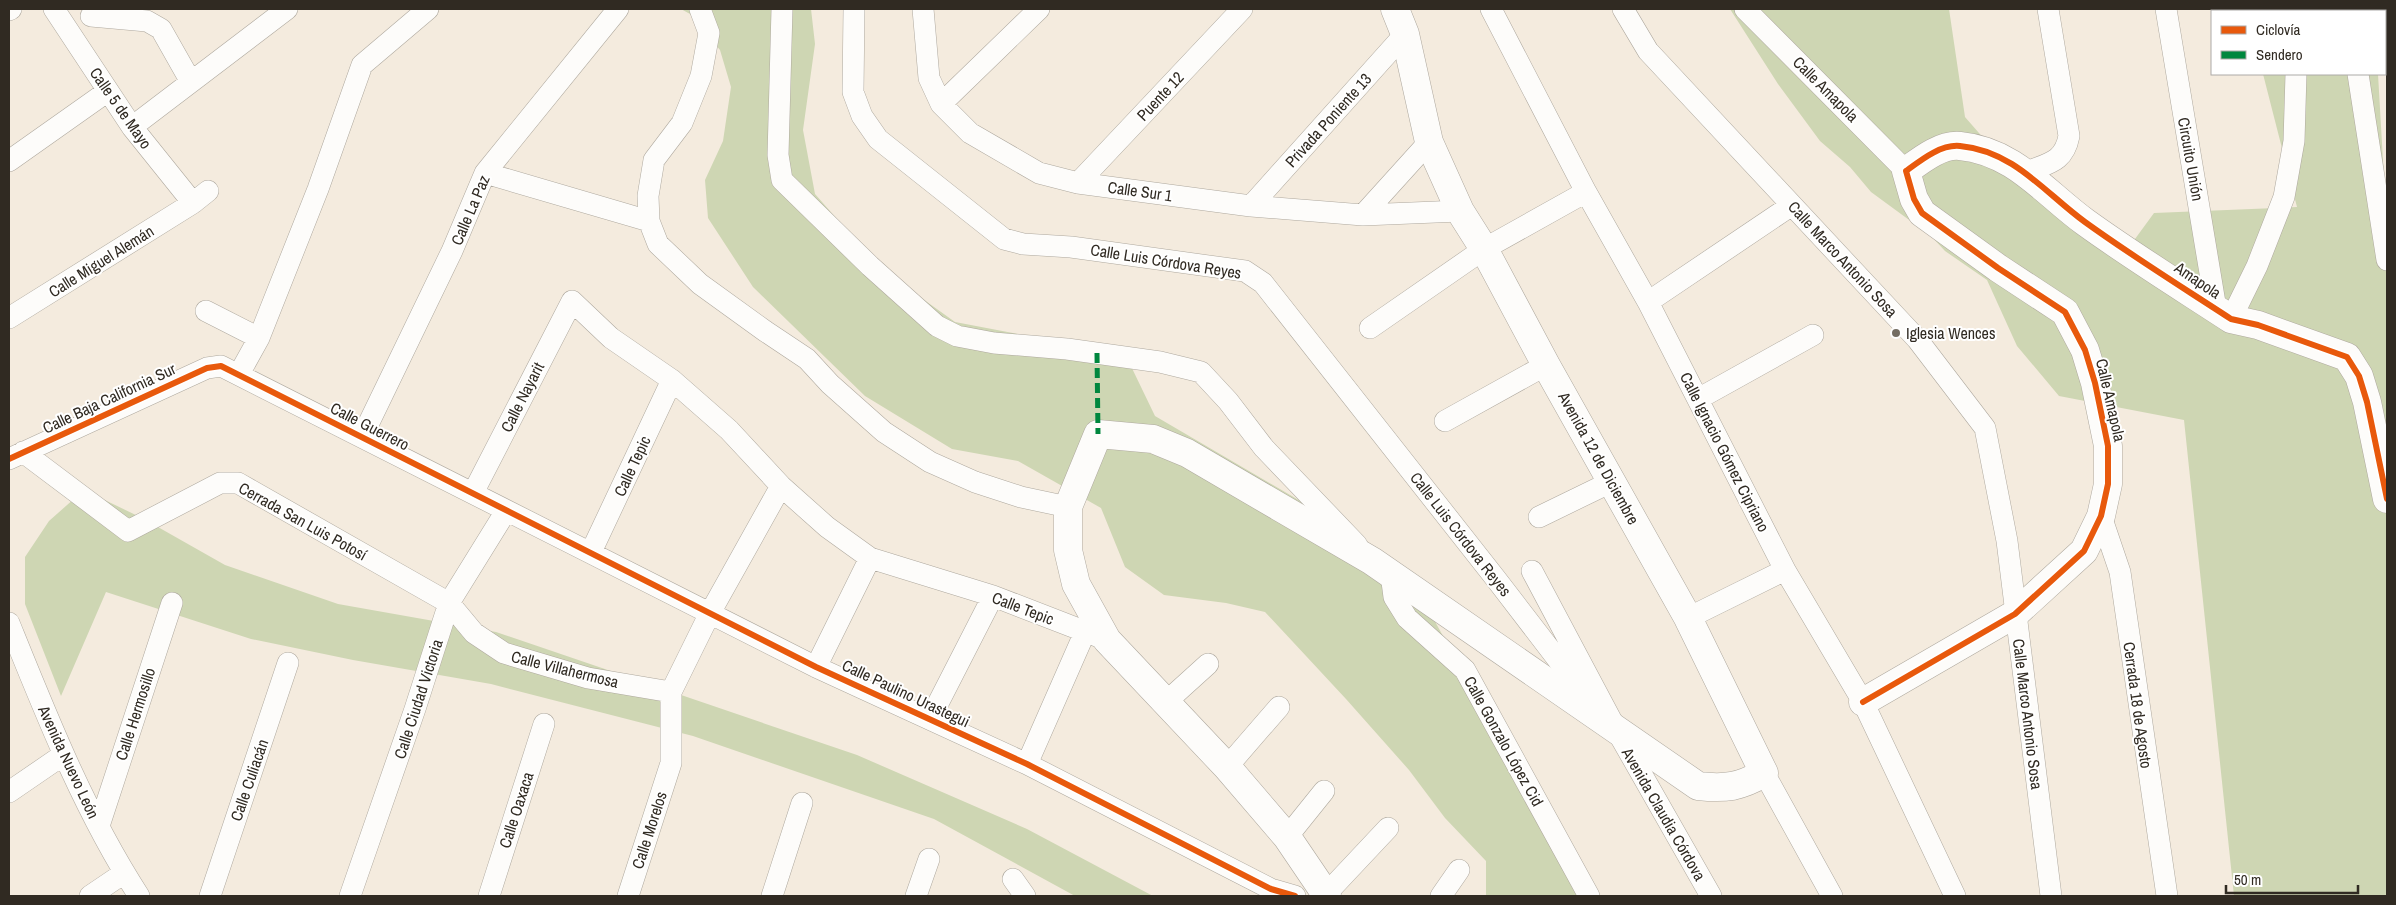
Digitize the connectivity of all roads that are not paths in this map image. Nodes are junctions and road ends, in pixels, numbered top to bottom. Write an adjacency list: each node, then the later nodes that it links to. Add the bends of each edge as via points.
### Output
1 (54, 9): 18 (street, Calle 5 de Mayo)
2 (287, 9): 22 (street)
3 (428, 9): 48 (street, via 362,65 318,189)
4 (618, 9): 30 (street, Calle La Paz)
5 (700, 9): 38 (street, via 709,33 701,76 682,123 654,160 648,196)
6 (782, 9): 66 (street, via 778,155 782,180 870,266 937,326 957,336 1160,362 1201,372 1264,448)
7 (854, 9): 83 (street, Calle Luis Córdova Reyes, via 854,92 862,116 878,138 1004,239 1245,272 1263,284)
8 (923, 9): 24 (street, Calle Sur 1, via 929,78)
9 (1039, 9): 24 (street)
10 (1242, 9): 31 (street, Puente 12)
11 (1395, 9): 19 (street, Avenida 12 de Diciembre)
12 (1491, 9): 32 (street, Calle Ignacio Gómez Cipriano)
13 (1623, 9): 34 (street, Calle Marco Antonio Sosa, via 1648,51)
14 (1745, 9): 28 (street, Calle Amapola)
15 (2048, 9): 29 (street, via 2069,136 2067,148 2059,159)
16 (2166, 9): 44 (street, Circuito Unión)
17 (95, 12): 18 (street); 22 (street, via 147,21 161,29)
18 (70, 32): 23 (street, Calle 5 de Mayo)
19 (1405, 34): 26 (street, Avenida 12 de Diciembre); 35 (street, Privada Poniente 13)
20 (2296, 75): 44 (street, via 2294,141 2284,197 2257,266)
21 (2358, 75): 40 (street)
22 (191, 82): 25 (street)
23 (108, 91): 25 (street, Calle 5 de Mayo); 27 (street)
24 (941, 104): 31 (street, Calle Sur 1, via 970,133 1039,173)
25 (132, 127): 33 (street, Calle 5 de Mayo)
26 (1429, 142): 36 (street, Avenida 12 de Diciembre); 37 (street)
27 (9, 161)
28 (1921, 161): 29 (street, Amapola, via 1959,145 1992,154); 62 (street, Calle Amapola, via 1914,199 1922,213 2065,312 2085,350 2108,446 2108,484)
29 (2027, 172): 44 (street, Amapola, via 2084,221)
30 (485, 173): 38 (street); 54 (street, Calle La Paz, via 452,251)
31 (1078, 183): 35 (street, Calle Sur 1)
32 (1586, 192): 39 (street); 42 (street, Calle Ignacio Gómez Cipriano)
33 (200, 197): 45 (street, Calle Miguel Alemán)
34 (1792, 205): 42 (street); 73 (street, Calle Marco Antonio Sosa, via 1917,338 1985,428 2007,541)
35 (1251, 206): 37 (street, Calle Sur 1)
36 (1460, 210): 37 (street, Calle Sur 1); 39 (street, Avenida 12 de Diciembre)
37 (1363, 215)
38 (649, 221): 60 (street, via 658,244 700,284 807,359 884,432 930,462 975,482 1021,497)
39 (1484, 249): 46 (street); 49 (street, Avenida 12 de Diciembre)
40 (2387, 260)
41 (572, 301): 51 (street, Calle Tepic, via 611,338); 58 (street, Calle Nayarit)
42 (1648, 302): 52 (street, Calle Ignacio Gómez Cipriano)
43 (206, 311): 48 (street)
44 (2224, 314): 59 (street, Amapola, via 2347,357 2359,376 2367,402)
45 (9, 318)
46 (1370, 328)
47 (1814, 335): 52 (street)
48 (259, 338): 50 (street)
49 (1546, 365): 53 (street); 56 (street, Avenida 12 de Diciembre)
50 (230, 370): 54 (street, Calle Guerrero); 55 (street, Calle Baja California Sur, via 207,368)
51 (672, 380): 57 (street, Calle Tepic, via 729,430); 64 (street, Calle Tepic)
52 (1698, 399): 67 (street, Calle Ignacio Gómez Cipriano)
53 (1446, 421)
54 (362, 437): 58 (street, Calle Guerrero)
55 (16, 455): 71 (street, Cerrada San Luis Potosí, via 128,531 220,482 238,482)
56 (1612, 481): 63 (street); 74 (street, Avenida 12 de Diciembre)
57 (781, 486): 65 (street, Calle Tepic, via 827,527); 72 (street)
58 (473, 493): 61 (street, Calle Guerrero)
59 (2387, 498)
60 (1072, 499): 66 (street, via 1098,434 1153,439 1187,453); 76 (street, via 1068,550 1076,584)
61 (506, 511): 64 (street, Calle Paulino Urastegui); 71 (street, Calle Ciudad Victoria)
62 (2101, 516): 73 (street, Calle Amapola, via 2084,551); 119 (street, Cerrada 18 de Agosto, via 2120,572)
63 (1539, 517)
64 (591, 552): 72 (street, Calle Paulino Urastegui)
65 (870, 558): 69 (street, Calle Tepic); 79 (street)
66 (1382, 567): 83 (street); 114 (street, Calle Gonzalo López Cid, via 1407,618 1465,670)
67 (1785, 570): 74 (street); 82 (street, Calle Ignacio Gómez Cipriano)
68 (1532, 571): 83 (street)
69 (993, 596): 76 (street, Calle Tepic); 85 (street)
70 (172, 603): 95 (street, Calle Hermosillo)
71 (448, 603): 80 (street, Calle Villahermosa, via 474,633 504,653 588,678); 106 (street, Calle Ciudad Victoria, via 416,709)
72 (710, 612): 79 (street, Calle Paulino Urastegui); 80 (street)
73 (2015, 614): 82 (street, Calle Amapola); 118 (street, Calle Marco Antonio Sosa)
74 (1688, 618): 91 (street, Avenida 12 de Diciembre)
75 (9, 623): 88 (street, Avenida Nuevo León)
76 (1096, 636): 81 (street, Calle Tepic); 89 (street)
77 (288, 663): 105 (street, Calle Culiacán)
78 (1208, 664): 81 (street)
79 (816, 667): 85 (street, Calle Paulino Urastegui)
80 (672, 692): 108 (street, Calle Morelos, via 671,763)
81 (1166, 702): 90 (street, Calle Tepic)
82 (1863, 702): 117 (street, Calle Ignacio Gómez Cipriano)
83 (1597, 706): 87 (street)
84 (1279, 707): 90 (street)
85 (930, 719): 89 (street, Calle Paulino Urastegui)
86 (544, 724): 107 (street, Calle Oaxaca)
87 (1617, 731): 91 (street, via 1698,786 1722,788 1746,783); 115 (street, Avenida Claudia Córdova)
88 (63, 755): 93 (street); 95 (street, Avenida Nuevo León)
89 (1027, 764): 112 (street, Calle Paulino Urastegui, via 1271,889)
90 (1227, 767): 97 (street, Calle Tepic)
91 (1764, 773): 116 (street, Avenida 12 de Diciembre)
92 (1324, 791): 97 (street)
93 (9, 792)
94 (802, 803): 109 (street)
95 (99, 826): 100 (street, Avenida Nuevo León)
96 (1388, 828): 102 (street)
97 (1287, 836): 102 (street, Calle Tepic)
98 (928, 859): 110 (street)
99 (1458, 870): 113 (street)
100 (124, 873): 103 (street); 104 (street, Avenida Nuevo León)
101 (1013, 879): 111 (street)
102 (1326, 895)
103 (90, 896)
104 (139, 896)
105 (210, 896)
106 (350, 896)
107 (489, 896)
108 (628, 896)
109 (772, 896)
110 (916, 896)
111 (1025, 896)
112 (1295, 896)
113 (1441, 896)
114 (1589, 896)
115 (1711, 896)
116 (1832, 896)
117 (1955, 896)
118 (2051, 896)
119 (2167, 896)

